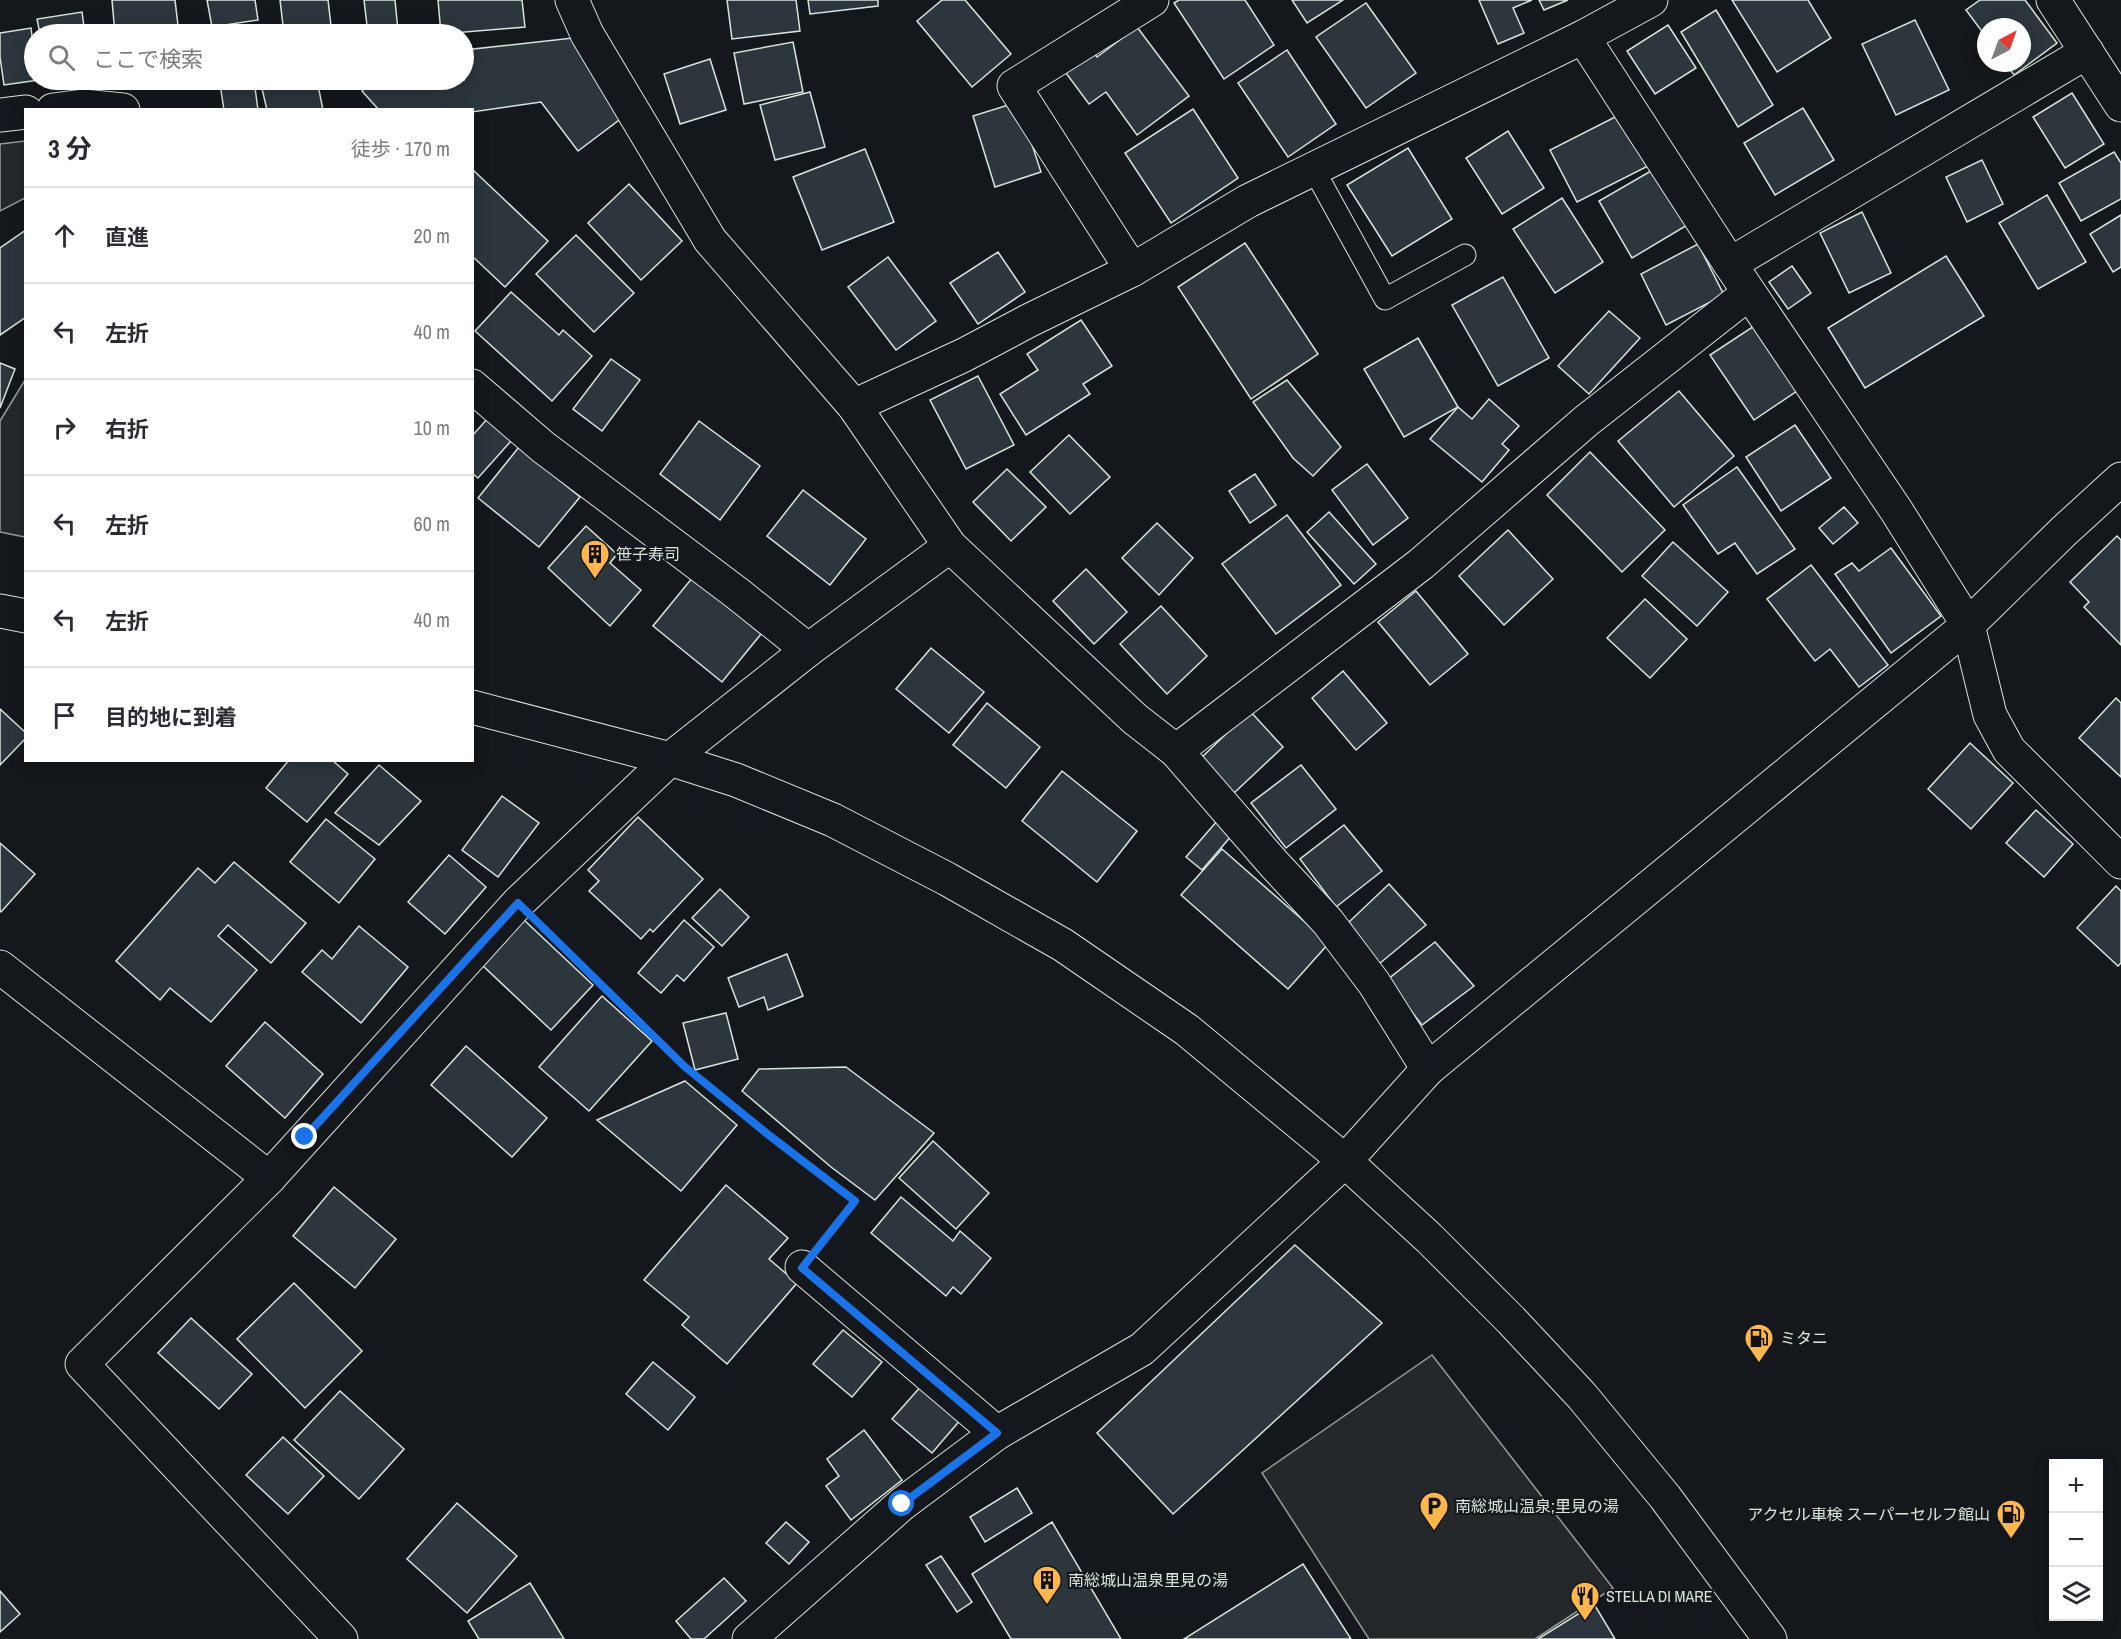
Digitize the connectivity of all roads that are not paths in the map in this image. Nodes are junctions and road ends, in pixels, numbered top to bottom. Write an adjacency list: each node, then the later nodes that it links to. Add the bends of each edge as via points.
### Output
1 (572, 0): 18 (street, via 586,34 710,240)
2 (1152, 0): 15 (street, via 1014,86)
3 (1651, 0): 5 (street)
4 (2053, 0): 6 (street)
5 (1583, 37): 12 (street); 14 (street)
6 (2086, 52): 7 (street); 14 (street)
7 (2121, 105)
8 (68, 108): 9 (street)
9 (103, 108)
10 (24, 112): 11 (street)
11 (0, 115)
12 (1313, 168): 13 (lane, via 1385,299); 15 (street, via 1248,201)
13 (1465, 255)
14 (1730, 264): 16 (street)
15 (1132, 270): 18 (street)
16 (1749, 292): 23 (street, via 1896,510); 26 (street, via 1586,421 1421,564)
17 (474, 388): 24 (street, via 543,447)
18 (854, 406): 20 (street)
19 (2121, 479): 23 (street)
20 (950, 546): 24 (street); 26 (street, via 1135,719)
21 (0, 611): 22 (street)
22 (24, 616)
23 (1968, 625): 28 (street, via 1990,715 2009,750); 30 (street)
24 (808, 650): 27 (street)
25 (474, 708): 27 (street)
26 (1176, 751): 30 (street, via 1328,922 1374,983)
27 (670, 759): 31 (street, via 736,780 833,820 1063,945 1187,1030); 32 (street, via 518,903)
28 (2121, 862)
29 (0, 967): 32 (street)
30 (1428, 1069): 31 (street)
31 (1345, 1161): 34 (street, via 1142,1349); 37 (street, via 1429,1238 1581,1396 1665,1497)
32 (269, 1178): 35 (street, via 82,1364)
33 (802, 1268): 34 (street)
34 (997, 1433): 36 (street, via 902,1504)
35 (341, 1639)
36 (749, 1639)
37 (1770, 1639)

